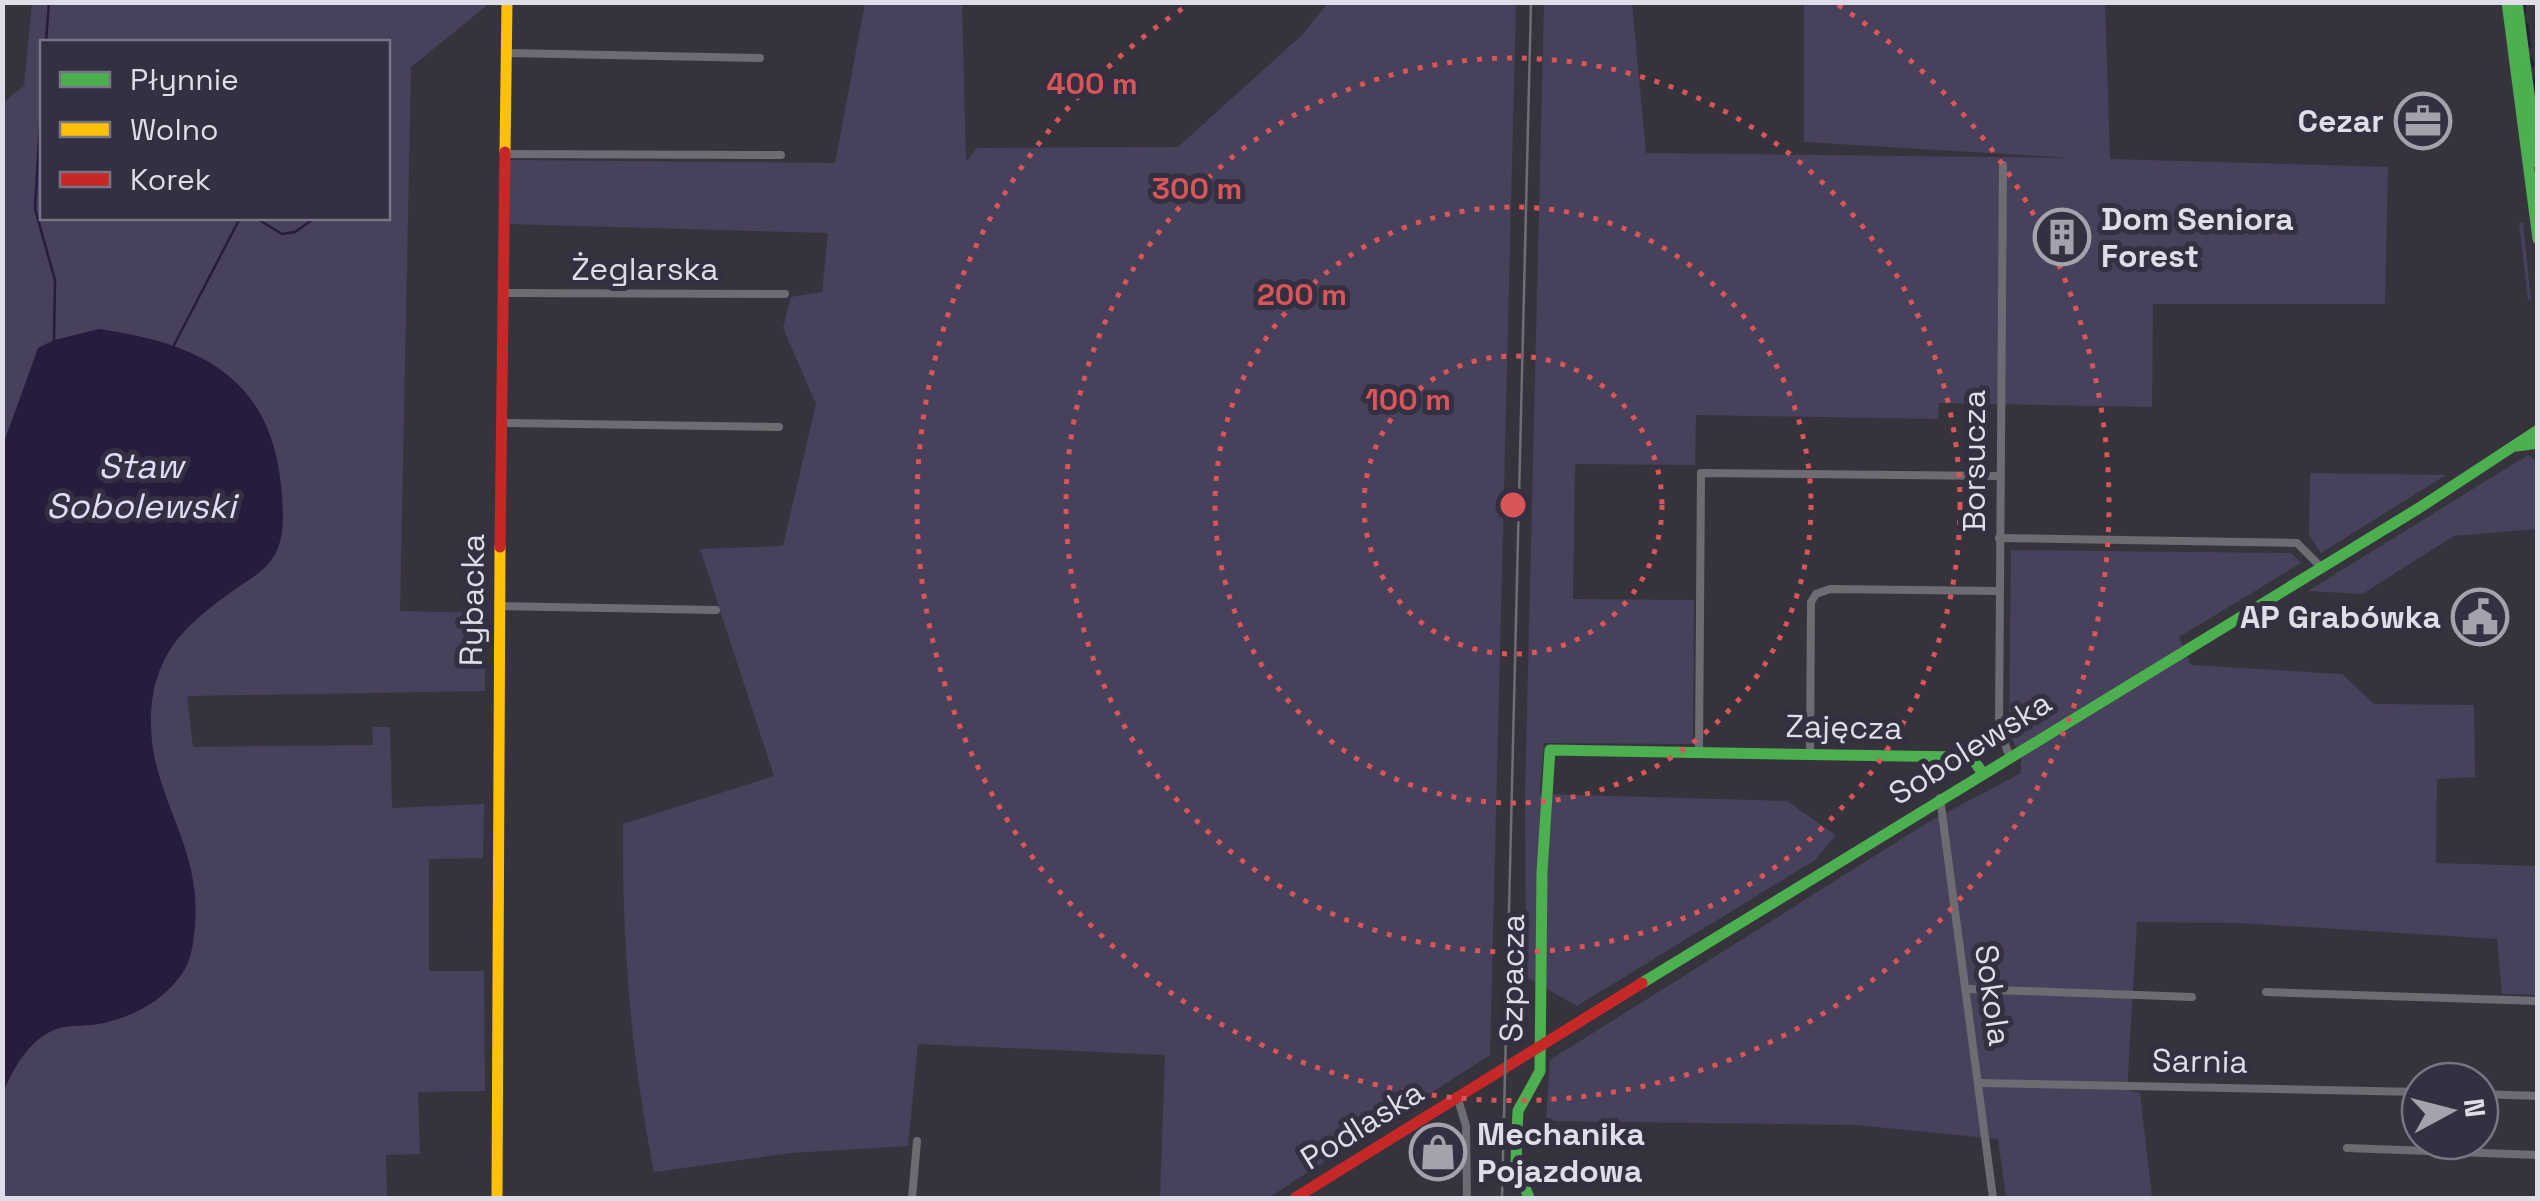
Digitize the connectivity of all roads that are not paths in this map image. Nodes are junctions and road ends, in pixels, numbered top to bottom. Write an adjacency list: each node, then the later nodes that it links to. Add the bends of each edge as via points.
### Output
1 (506, 2): 5 (street, Rybacka)
2 (2506, 2): 4 (street)
3 (2517, 2): 4 (street)
4 (2517, 44): 7 (street); 11 (street)
5 (506, 53): 6 (street); 8 (street, Rybacka)
6 (760, 58)
7 (2519, 98): 10 (street); 13 (street)
8 (506, 154): 9 (street); 16 (street, Rybacka)
9 (781, 155)
10 (2514, 156)
11 (2538, 163)
12 (2004, 166): 23 (street, Borsucza)
13 (2535, 174): 14 (street)
14 (2536, 214): 15 (street)
15 (2538, 239)
16 (505, 293): 17 (street, Żeglarska); 18 (street, Rybacka)
17 (784, 294)
18 (503, 423): 19 (street); 27 (street, Rybacka)
19 (779, 426)
20 (2538, 430): 22 (street, Sobolewska)
21 (2538, 443): 22 (street, Sobolewska)
22 (2513, 447): 25 (street, Sobolewska)
23 (1999, 476): 24 (street, Borsucza); 30 (street, via 1701,473)
24 (1999, 538): 25 (street, via 2297,544); 26 (street, Borsucza)
25 (2320, 567): 32 (street, Sobolewska)
26 (1999, 591): 31 (street, via 1816,594); 32 (street, Borsucza, via 1999,728)
27 (499, 606): 28 (street); 48 (street, Rybacka)
28 (716, 610)
29 (1550, 750): 30 (street, Zajęcza); 39 (street, Szpacza)
30 (1699, 751): 31 (street, Zajęcza)
31 (1810, 754): 33 (street, Zajęcza, via 1961,757)
32 (2009, 755): 33 (street, Sobolewska)
33 (1982, 772): 34 (street, Sobolewska)
34 (1940, 798): 35 (street, Sokola); 39 (street, Sobolewska)
35 (1967, 988): 37 (street); 40 (street, Sokola)
36 (2266, 992): 38 (street)
37 (2192, 997)
38 (2538, 1001)
39 (1537, 1049): 44 (street, Sobolewska); 52 (street, Szpacza, via 1540,1071 1518,1110 1516,1164)
40 (1979, 1083): 41 (street, Sarnia); 53 (street, Sokola)
41 (2400, 1092)
42 (2500, 1095): 43 (street)
43 (2538, 1096)
44 (1458, 1099): 50 (street, Podlaska); 51 (street, via 1466,1126)
45 (917, 1141): 49 (street)
46 (2347, 1148): 47 (street)
47 (2538, 1155)
48 (497, 1198)
49 (912, 1198)
50 (1296, 1198)
51 (1466, 1198)
52 (1529, 1198)
53 (1993, 1198)

